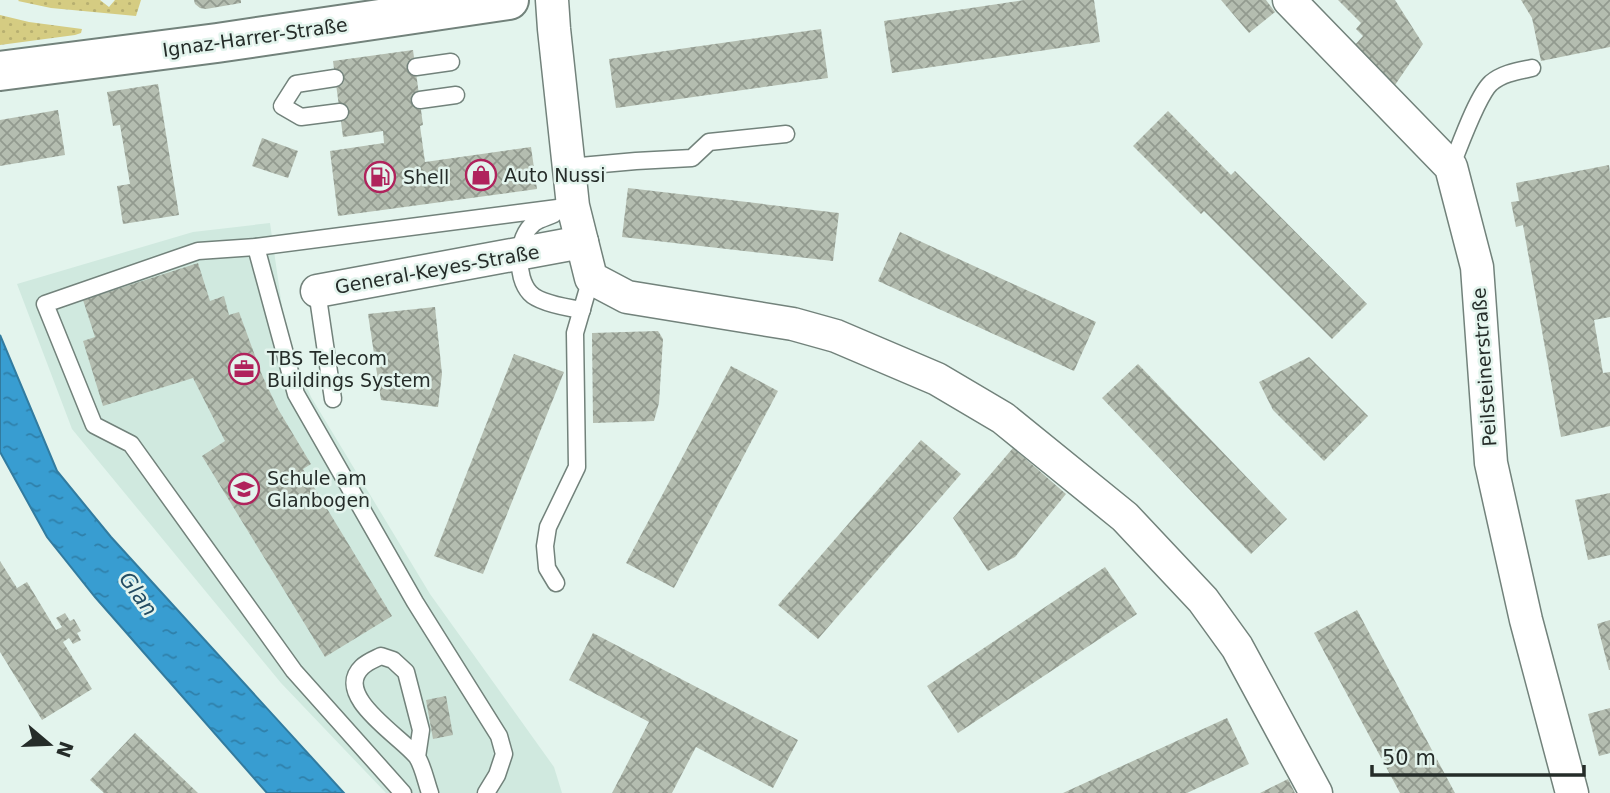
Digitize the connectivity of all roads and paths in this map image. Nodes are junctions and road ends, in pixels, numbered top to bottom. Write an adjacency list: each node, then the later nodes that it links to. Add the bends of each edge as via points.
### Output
1 (509, 0): 7 (main road, Ignaz-Harrer-Straße)
2 (552, 0): 14 (street)
3 (1290, 0): 13 (street)
4 (451, 62): 5 (lane)
5 (416, 67)
6 (1532, 68): 13 (lane, via 1491,83)
7 (0, 71)
8 (335, 78): 11 (lane, via 296,84 282,106 301,117)
9 (456, 95): 10 (lane)
10 (420, 100)
11 (340, 112)
12 (786, 134): 14 (lane, via 709,142 692,158)
13 (1449, 165): 29 (street, Peilsteinerstraße, via 1477,267 1491,463)
14 (569, 167): 15 (street)
15 (573, 206): 16 (street); 17 (lane); 18 (lane, via 533,223 520,243)
16 (582, 242): 18 (street, General-Keyes-Straße); 19 (street)
17 (256, 247): 25 (lane, via 198,251 45,304 94,425 131,444 294,671); 27 (lane, via 296,394 415,603 499,736 504,754)
18 (520, 254): 20 (street, General-Keyes-Straße); 21 (lane, via 520,276 531,295)
19 (591, 278): 21 (lane); 28 (street, via 627,297 793,324 836,336 937,379 1003,418 1125,517 1203,600 1256,681)
20 (317, 291): 22 (lane, General-Keyes-Straße)
21 (582, 310): 23 (lane, via 575,333 577,467 548,527 545,546 547,568)
22 (332, 399)
23 (556, 583)
24 (417, 757): 24 (lane, via 362,704 355,689 363,665 381,656 406,672 421,730); 26 (lane)
25 (403, 793)
26 (430, 793)
27 (486, 793)
28 (1316, 793)
29 (1572, 793)

